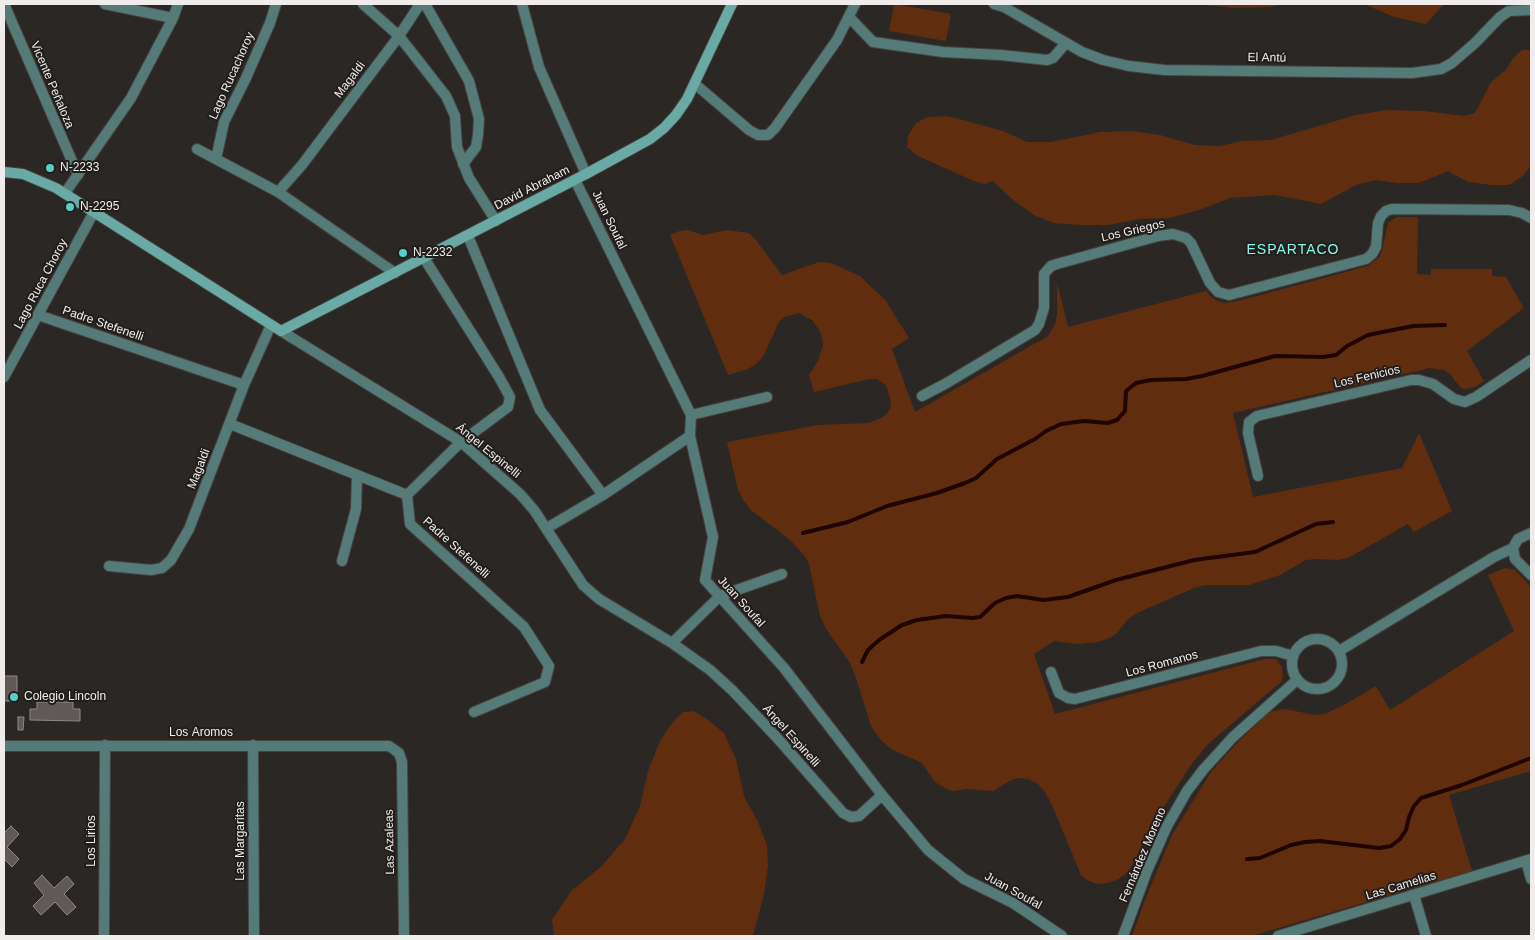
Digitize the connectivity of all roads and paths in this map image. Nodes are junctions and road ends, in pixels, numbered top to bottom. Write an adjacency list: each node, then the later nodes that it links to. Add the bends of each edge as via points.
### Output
1 (4, 4): 24 (street, Vicente Peñaloza)
2 (105, 4): 15 (street)
3 (178, 4): 15 (street)
4 (276, 4): 20 (street, Lago Rucachoroy, via 224,122)
5 (363, 4): 16 (street)
6 (420, 4): 16 (street, Magaldi)
7 (425, 4): 21 (street, via 469,81 479,118 476,147)
8 (522, 4): 23 (street, via 539,67)
9 (732, 4): 18 (main road, David Abraham)
10 (855, 4): 14 (street)
11 (994, 4): 12 (street, El Antú)
12 (1013, 8): 17 (street, El Antú)
13 (1531, 10): 17 (street, El Antú, via 1509,11 1500,16 1452,63 1426,72 1155,69 1115,64)
14 (849, 17): 17 (street, via 873,42 943,52 1047,60 1053,58); 18 (street, via 768,135 758,135 749,130)
15 (173, 18): 24 (street, via 131,98)
16 (398, 36): 21 (street, via 446,96 455,116 457,147); 26 (street, Magaldi, via 302,165)
17 (1066, 43)
18 (695, 84): 23 (main road, David Abraham, via 664,128 635,149)
19 (197, 149): 20 (street)
20 (216, 159): 26 (street)
21 (463, 164): 30 (street)
22 (4, 172): 27 (main road, Ángel Espinelli, via 35,178)
23 (586, 174): 25 (main road, David Abraham)
24 (78, 175): 27 (street)
25 (576, 180): 30 (main road, David Abraham); 42 (street, Juan Soufal)
26 (278, 192): 33 (street)
27 (65, 193): 28 (main road, Ángel Espinelli)
28 (94, 212): 34 (street, Lago Ruca Choroy); 35 (main road, Ángel Espinelli)
29 (1530, 217): 40 (street, Los Griegos, via 1509,210 1392,209 1381,216 1376,248 1366,259 1230,295 1218,292 1210,283 1191,243 1173,234 1057,264 1044,274 1044,308 1035,330)
30 (496, 221): 31 (main road, David Abraham)
31 (468, 236): 32 (main road, David Abraham); 49 (street, via 540,410)
32 (424, 258): 33 (main road, David Abraham); 45 (street, via 510,398 508,407)
33 (396, 272): 36 (main road, David Abraham)
34 (38, 315): 38 (street, Lago Ruca Choroy); 39 (street, Padre Stefenelli)
35 (271, 325): 36 (main road, Ángel Espinelli); 39 (street, Magaldi)
36 (282, 331): 45 (street, Ángel Espinelli)
37 (1531, 360): 47 (street, Los Fenicios, via 1465,402 1454,399 1433,384 1411,380 1257,416 1250,422 1248,433)
38 (6, 370)
39 (244, 386): 43 (street, Magaldi)
40 (922, 396)
41 (767, 397): 42 (street)
42 (690, 415): 44 (street, Juan Soufal)
43 (230, 424): 46 (street); 54 (street, Magaldi, via 189,529 171,560 162,568 151,570)
44 (690, 436): 49 (street); 57 (street, Juan Soufal, via 713,537 706,580)
45 (462, 442): 48 (street); 50 (street, Ángel Espinelli, via 520,494)
46 (357, 475): 48 (street); 53 (street, via 356,509)
47 (1258, 476)
48 (406, 495): 63 (street, Padre Stefenelli, via 410,524 524,627 549,666 545,682)
49 (603, 496): 50 (street)
50 (546, 528): 58 (street, Ángel Espinelli, via 583,585 599,599)
51 (1531, 533): 52 (street, via 1518,539)
52 (1513, 548): 56 (street, via 1515,558); 59 (street, via 1494,556)
53 (342, 561)
54 (109, 566)
55 (782, 574): 57 (street)
56 (1531, 575)
57 (720, 596): 58 (street); 68 (street, Juan Soufal, via 784,668)
58 (672, 643): 68 (street, Ángel Espinelli, via 733,691 843,812 851,817 859,816)
59 (1339, 651): 60 (street, via 1334,645 1319,639 1304,644); 62 (street, via 1342,659 1340,676 1328,688 1311,689)
60 (1294, 656): 61 (street, Los Romanos, via 1276,650 1261,651 1074,699 1059,693); 62 (street, via 1293,672)
61 (1051, 672)
62 (1298, 680): 77 (street, Fernández Moreno, via 1233,737 1187,791 1167,826)
63 (474, 712)
64 (253, 745): 66 (street, Los Aromos); 67 (street, Los Aromos, via 385,745); 74 (street, Las Margaritas)
65 (4, 746): 66 (street, Los Aromos)
66 (105, 746): 73 (street, Los Lirios)
67 (396, 750): 75 (street, Las Azaleas, via 402,762)
68 (882, 794): 76 (street, Juan Soufal, via 928,850 964,879 1013,902)
69 (1529, 860): 70 (street); 71 (street, Las Camelias)
70 (1531, 878)
71 (1414, 895): 72 (street, Las Camelias); 79 (street)
72 (1304, 932): 78 (street, Las Camelias)
73 (104, 936)
74 (254, 936)
75 (404, 936)
76 (1062, 936)
77 (1123, 936)
78 (1278, 936)
79 (1426, 936)

